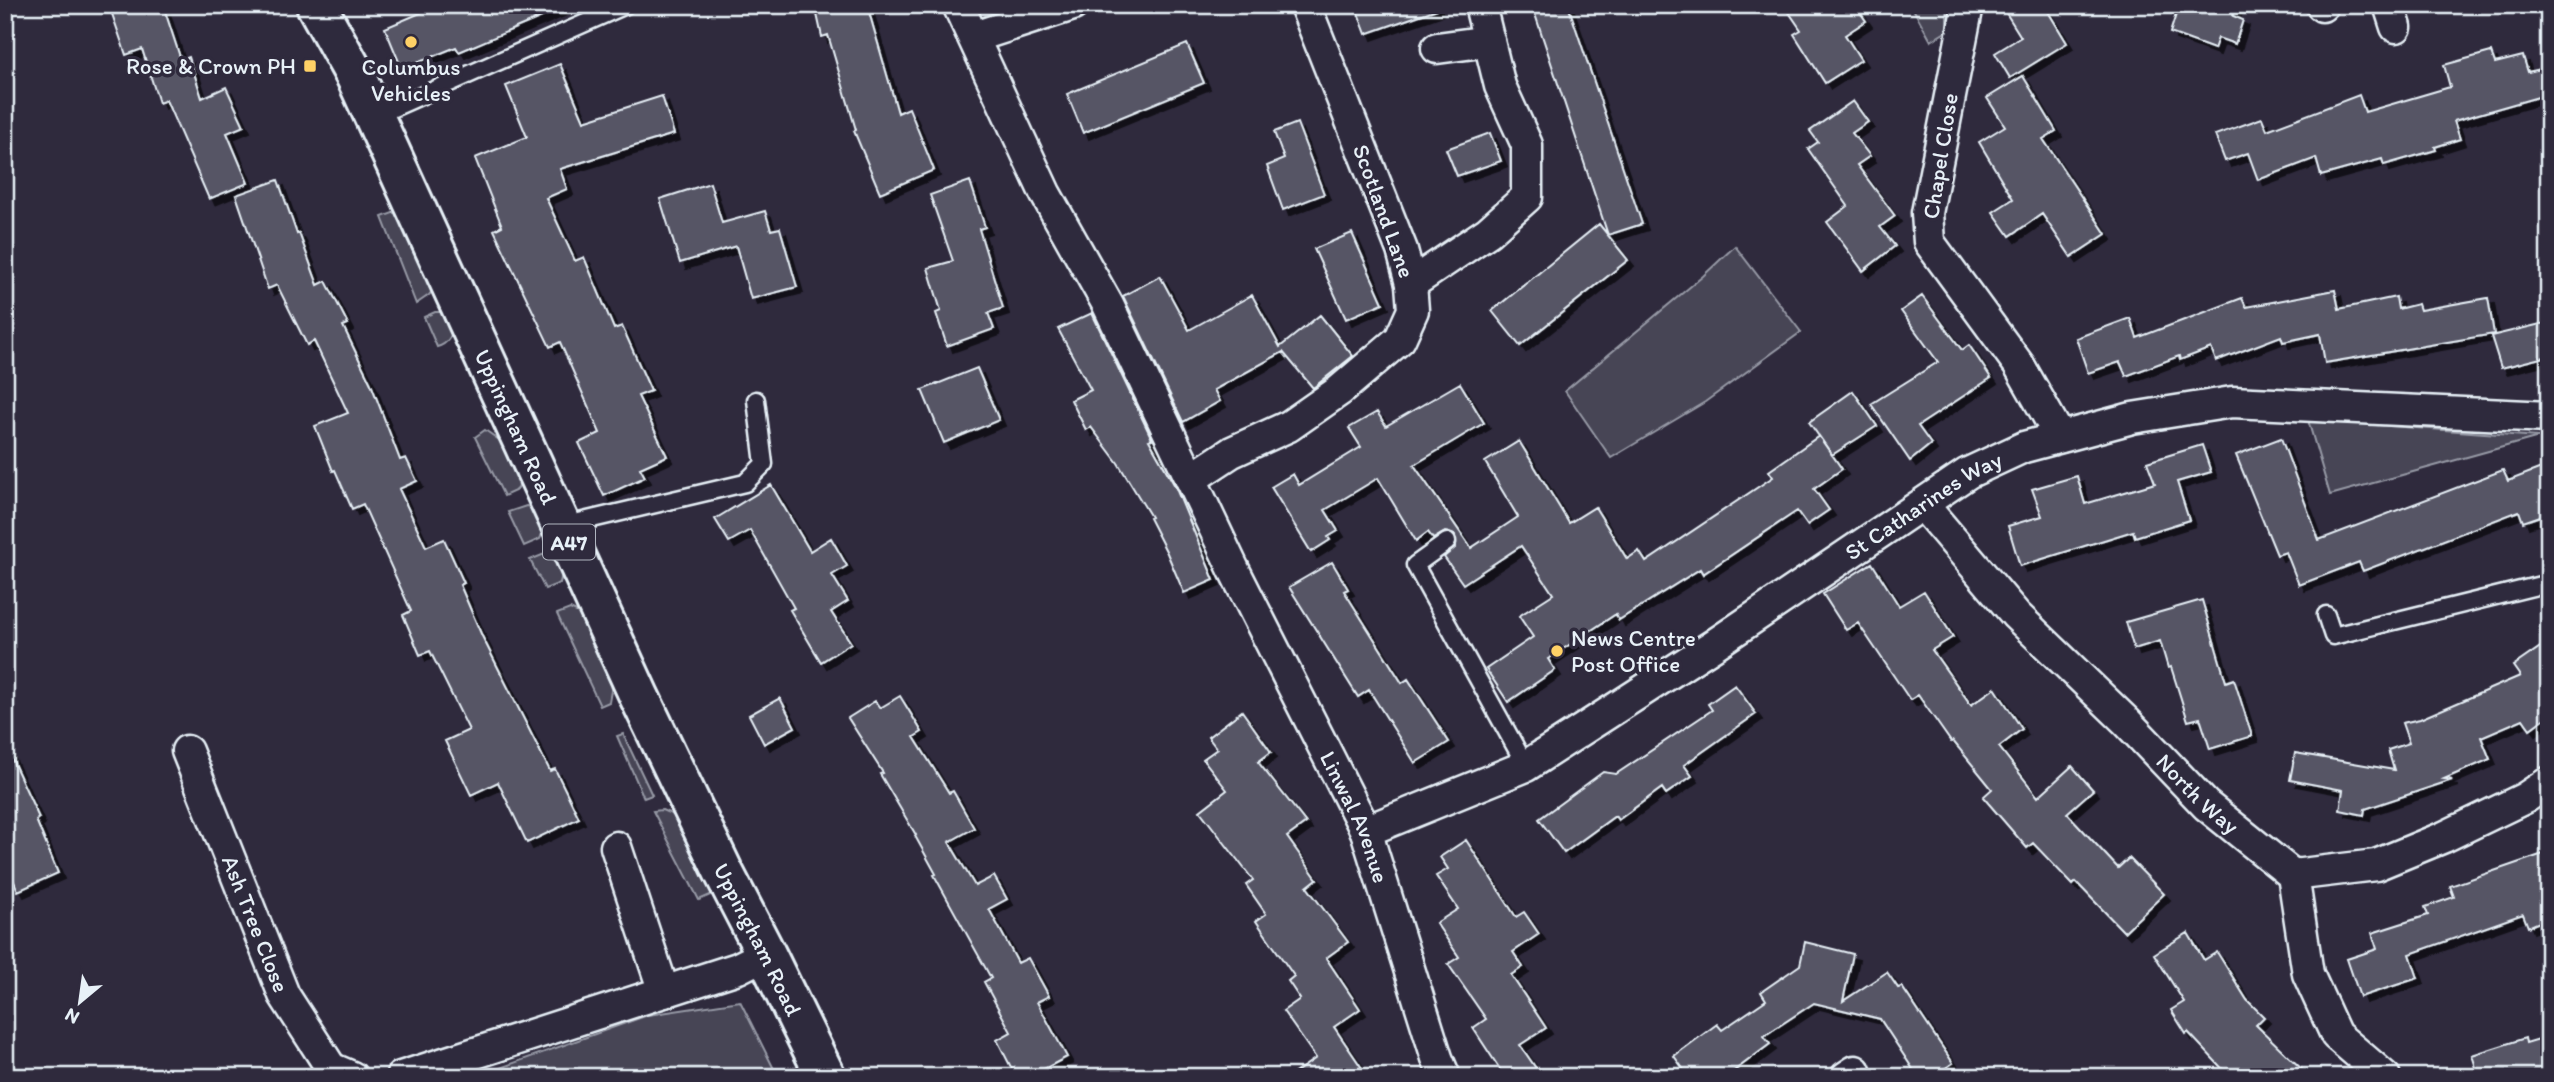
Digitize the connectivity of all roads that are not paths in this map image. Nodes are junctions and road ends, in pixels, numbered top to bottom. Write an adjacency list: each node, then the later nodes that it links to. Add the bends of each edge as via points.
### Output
1 (316, 5): 11 (highway, Uppingham Road / A47)
2 (626, 5): 11 (lane)
3 (958, 5): 8 (street)
4 (1073, 5): 8 (street)
5 (1305, 5): 12 (street, Scotland Lane, via 1402,250)
6 (1480, 5): 9 (street)
7 (1968, 5): 15 (street, Chapel Close, via 1927,213 1929,242 2019,365)
8 (974, 37): 16 (street, via 1045,193 1108,306)
9 (1489, 40): 10 (street); 12 (street, via 1500,86 1527,145 1527,197 1488,232)
10 (1437, 48)
11 (373, 117): 18 (highway, Uppingham Road / A47)
12 (1411, 284): 16 (street, Scotland Lane, via 1413,310 1400,340 1289,426 1232,452)
13 (756, 400): 18 (lane, via 764,464 745,483)
14 (2549, 417): 15 (street, St Catharines Way, via 2232,402 2132,418)
15 (2060, 437): 17 (street, St Catharines Way, via 2024,447 1968,473)
16 (1191, 479): 25 (street, Linwal Avenue)
17 (1923, 505): 23 (street, St Catharines Way); 27 (street, North Way, via 2016,615 2206,805)
18 (562, 526): 28 (highway, Uppingham Road / A47, via 651,721)
19 (1447, 542): 23 (lane, via 1415,565)
20 (2549, 583): 21 (lane, via 2333,636)
21 (2326, 615)
22 (187, 751): 30 (street, Ash Tree Close, via 284,995 331,1068)
23 (1526, 766): 25 (street, St Catharines Way)
24 (2549, 782): 27 (street, via 2444,837 2376,865)
25 (1366, 831): 33 (street, Linwal Avenue)
26 (616, 847): 29 (street)
27 (2293, 874): 34 (street, via 2308,974 2336,1035)
28 (766, 954): 29 (street); 32 (highway, Uppingham Road / A47)
29 (664, 992): 31 (street)
30 (352, 1077)
31 (401, 1077)
32 (826, 1077)
33 (1445, 1077)
34 (2385, 1077)

